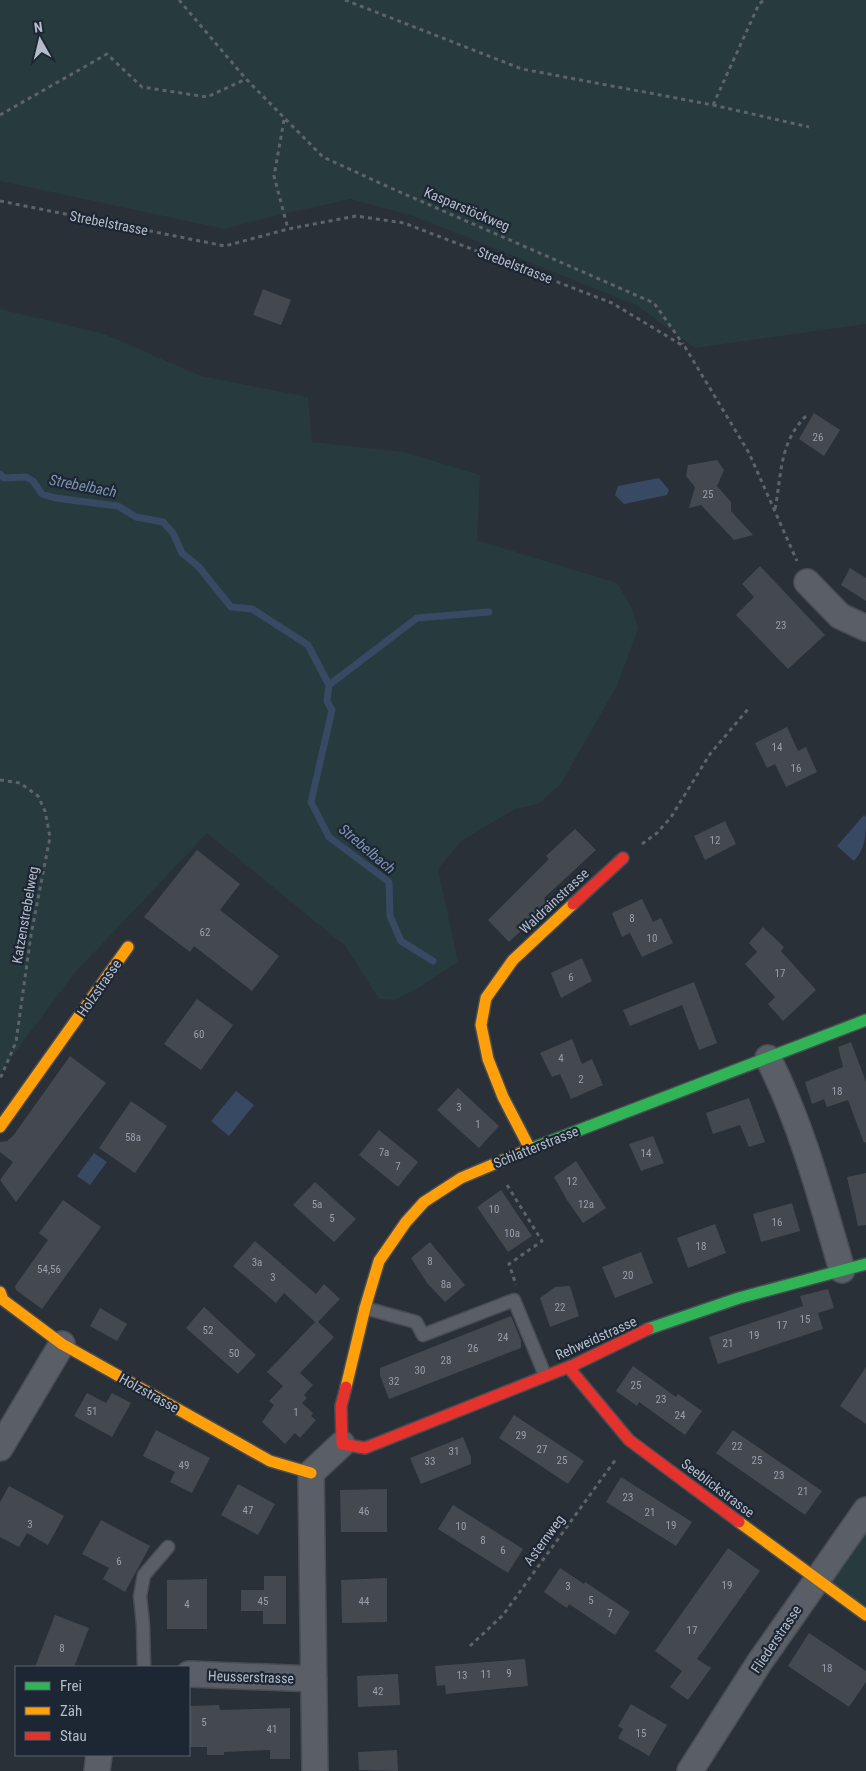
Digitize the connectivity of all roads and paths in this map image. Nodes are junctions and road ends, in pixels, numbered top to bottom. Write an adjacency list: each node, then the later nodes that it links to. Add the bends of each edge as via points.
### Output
1 (179, 0): 4 (path, Kasparstöckweg)
2 (345, 0): 5 (path, via 522,69)
3 (764, 0): 5 (path, via 759,4)
4 (246, 79): 6 (path, via 207,97 142,88 107,54); 7 (path, Kasparstöckweg)
5 (713, 105): 8 (path)
6 (0, 115)
7 (284, 119): 10 (path, via 274,176); 11 (path, Kasparstöckweg, via 323,157 654,303)
8 (809, 127)
9 (0, 201): 10 (path, Strebelstrasse, via 225,246)
10 (288, 229): 11 (path, Strebelstrasse, via 356,216 404,223 612,303)
11 (685, 347): 13 (path, Strebelstrasse, via 749,453)
12 (807, 415): 13 (path, via 788,440)
13 (774, 510): 14 (path, Strebelstrasse)
14 (806, 582): 15 (street, via 840,616)
15 (866, 628)
16 (749, 708): 18 (path, via 710,754 671,817 657,833)
17 (0, 780): 22 (path, Katzenstrebelweg, via 20,782 38,796 45,811 50,837 31,935 16,1042)
18 (623, 858): 24 (street, Waldrainstrasse, via 513,960 486,998 481,1025 488,1058 503,1097)
19 (128, 947): 23 (street, Holzstrasse)
20 (866, 1020): 21 (street, Schlatterstrasse)
21 (768, 1058): 24 (street, Schlatterstrasse); 27 (street, via 811,1162)
22 (0, 1079)
23 (0, 1127)
24 (530, 1149): 30 (street, Schlatterstrasse, via 461,1178 424,1202 379,1261)
25 (504, 1180): 29 (path, via 542,1241 509,1264 518,1291)
26 (866, 1264): 27 (street, Rehweidstrasse)
27 (842, 1270): 32 (street, Rehweidstrasse, via 663,1323)
28 (0, 1292): 31 (street, Holzstrasse, via 3,1300)
29 (514, 1300): 30 (lane, via 423,1334 416,1322); 33 (lane)
30 (365, 1308): 35 (street, Schlatterstrasse, via 341,1406)
31 (62, 1344): 36 (street); 37 (street, Holzstrasse, via 270,1461)
32 (569, 1368): 33 (street, Rehweidstrasse); 34 (street, Seeblickstrasse)
33 (546, 1375): 35 (street, Rehweidstrasse, via 365,1448)
34 (629, 1440): 40 (street, Seeblickstrasse); 42 (path, Asternweg, via 503,1615)
35 (342, 1444): 37 (street)
36 (0, 1448)
37 (311, 1473): 45 (street)
38 (866, 1510): 40 (street, Fliederstrasse)
39 (168, 1547): 43 (lane, via 144,1575 140,1596)
40 (818, 1579): 41 (street, Seeblickstrasse); 49 (street, Fliederstrasse)
41 (866, 1614)
42 (470, 1646)
43 (144, 1666)
44 (190, 1674): 45 (street, Heusserstrasse)
45 (314, 1679): 48 (street)
46 (99, 1756): 47 (street)
47 (97, 1771)
48 (315, 1771)
49 (690, 1771)

